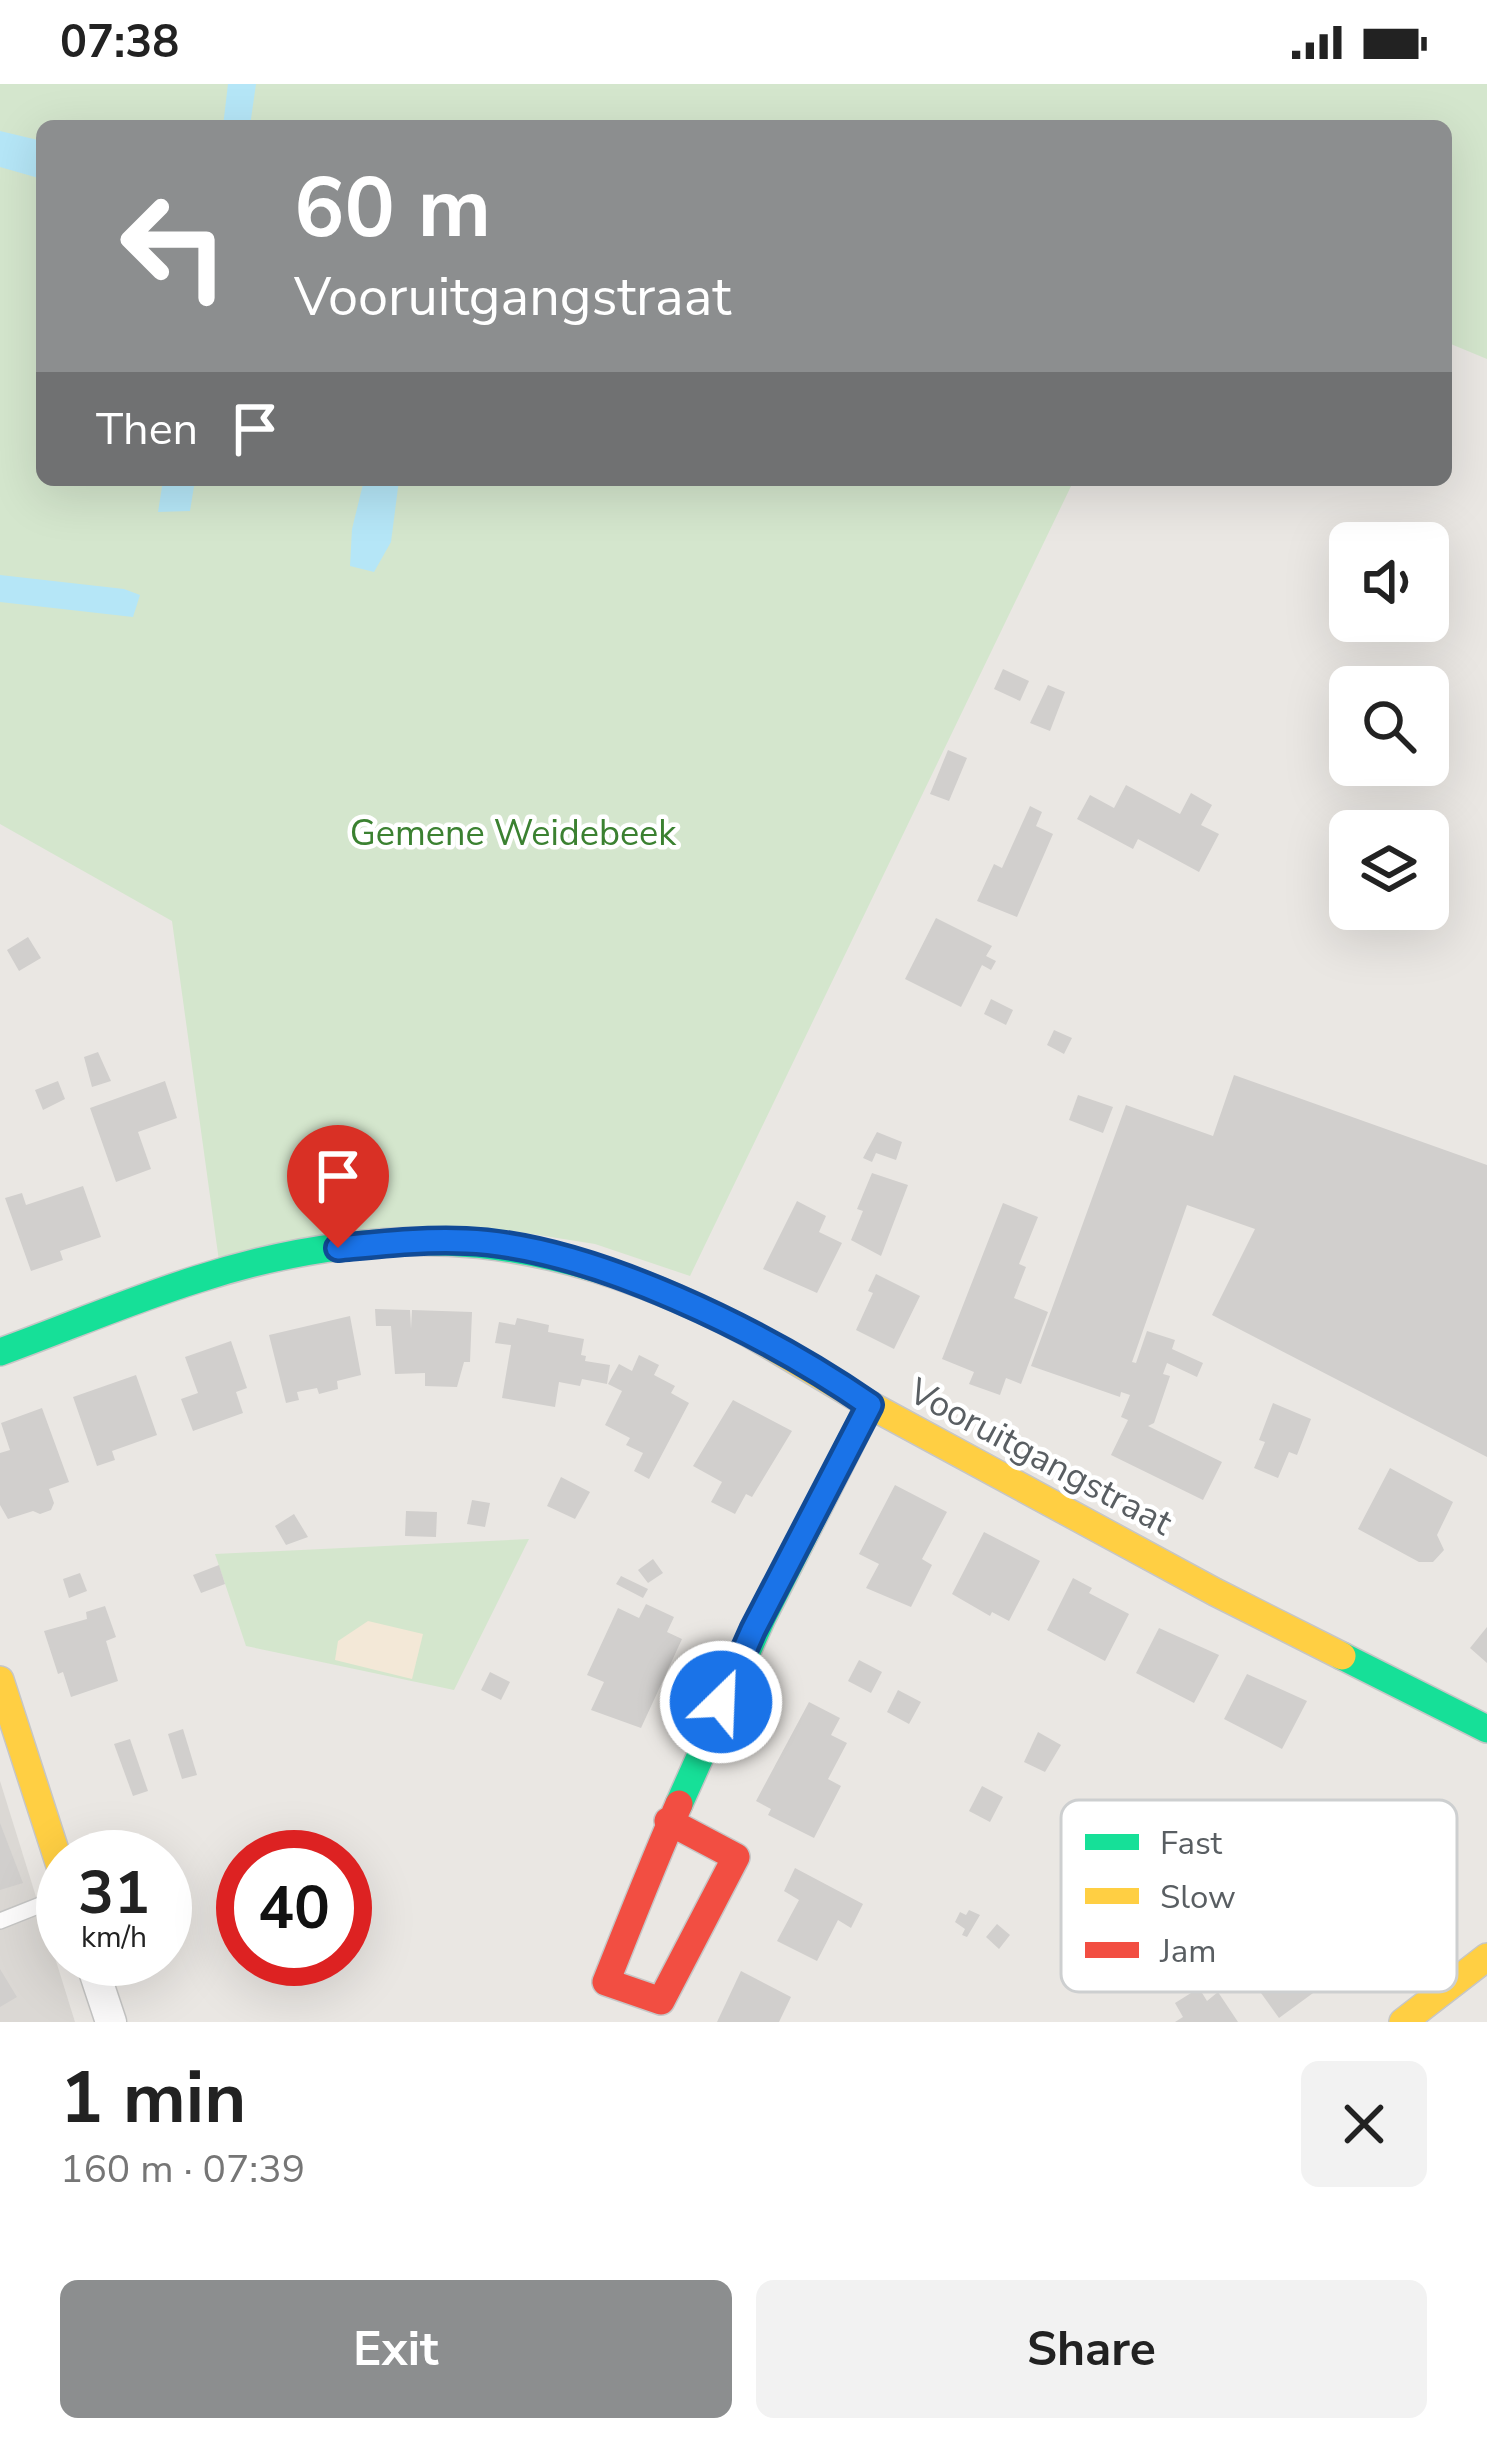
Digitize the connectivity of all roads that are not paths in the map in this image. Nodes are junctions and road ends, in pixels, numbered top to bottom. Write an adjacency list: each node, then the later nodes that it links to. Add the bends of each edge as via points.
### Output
1 (0, 1352): 2 (street, Vooruitgangstraat, via 264,1260 467,1240 556,1257 658,1290)
2 (870, 1405): 4 (street, Vooruitgangstraat); 5 (street, via 753,1630)
3 (0, 1680): 6 (street)
4 (1487, 1730)
5 (668, 1821): 5 (street, via 736,1857 661,2001 606,1982)
6 (48, 1830)
7 (36, 1907): 8 (lane)
8 (0, 1921)
9 (1487, 1957): 10 (street)
10 (1457, 1980)
11 (99, 1986): 13 (street)
12 (1442, 1992): 14 (street)
13 (111, 2022)
14 (1403, 2022)

